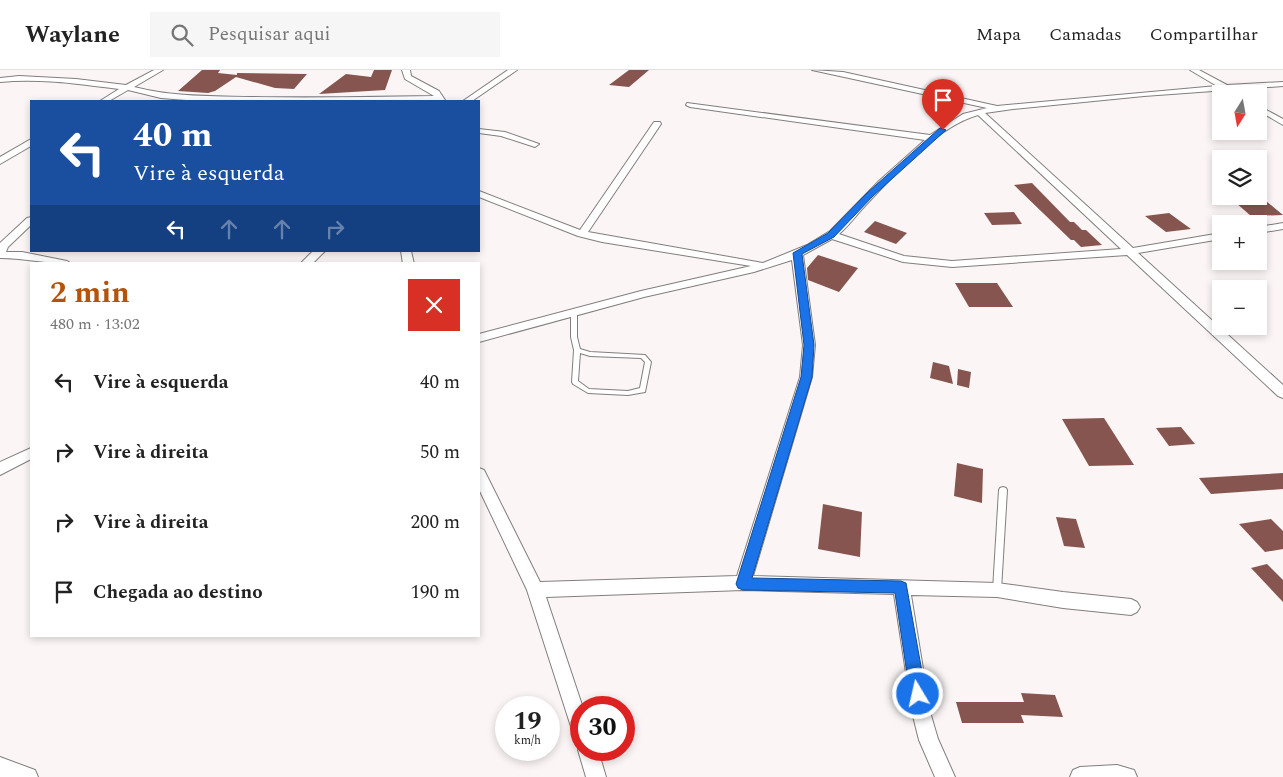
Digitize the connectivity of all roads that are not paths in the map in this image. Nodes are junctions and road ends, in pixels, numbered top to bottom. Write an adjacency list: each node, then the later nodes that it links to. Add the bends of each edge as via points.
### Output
1 (23, 70): 7 (street)
2 (159, 70): 12 (street)
3 (406, 70): 14 (street, via 408,77)
4 (513, 70): 18 (street)
5 (816, 70): 20 (street)
6 (1194, 70): 10 (street)
7 (10, 78): 8 (street); 12 (street, via 54,79)
8 (0, 80)
9 (1283, 84): 11 (street)
10 (1220, 85)
11 (1263, 85)
12 (128, 88): 15 (street); 16 (street, via 161,96)
13 (1212, 88): 20 (street)
14 (441, 99): 17 (street)
15 (106, 100)
16 (286, 100)
17 (386, 100)
18 (468, 100)
19 (690, 105): 26 (street)
20 (1003, 108): 21 (street)
21 (979, 112): 26 (street, via 954,121); 38 (street)
22 (1268, 113): 23 (street)
23 (1283, 122)
24 (657, 124): 34 (street)
25 (480, 131): 28 (street)
26 (932, 138): 35 (street, via 870,194)
27 (30, 143): 29 (street)
28 (535, 144)
29 (0, 161)
30 (480, 194): 34 (street)
31 (30, 221): 40 (street, via 3,246)
32 (1283, 226): 33 (street)
33 (1267, 229)
34 (582, 234): 43 (street)
35 (831, 235): 38 (street, via 903,259 928,263); 39 (street)
36 (1212, 238): 38 (street)
37 (319, 252): 42 (street)
38 (1128, 252): 47 (street)
39 (797, 253): 43 (street); 52 (street, via 809,345 806,377)
40 (0, 255): 41 (street)
41 (56, 262)
42 (307, 262)
43 (766, 266): 44 (street)
44 (574, 313): 45 (street); 46 (lane)
45 (480, 338)
46 (577, 350): 46 (lane, via 590,354 643,356 648,362 643,390 628,394 588,391 575,382)
47 (1283, 394)
48 (30, 454): 49 (street)
49 (0, 470)
50 (480, 476): 54 (street)
51 (1003, 490): 55 (lane)
52 (743, 584): 53 (street); 54 (street)
53 (901, 587): 55 (street); 62 (street, via 921,712 928,740)
54 (534, 590): 57 (street)
55 (997, 590): 56 (street)
56 (1131, 607)
57 (570, 696)
58 (591, 761): 61 (street)
59 (0, 767): 60 (street)
60 (28, 777)
61 (596, 777)
62 (945, 777)
63 (1080, 777): 64 (street)
64 (1127, 777)

